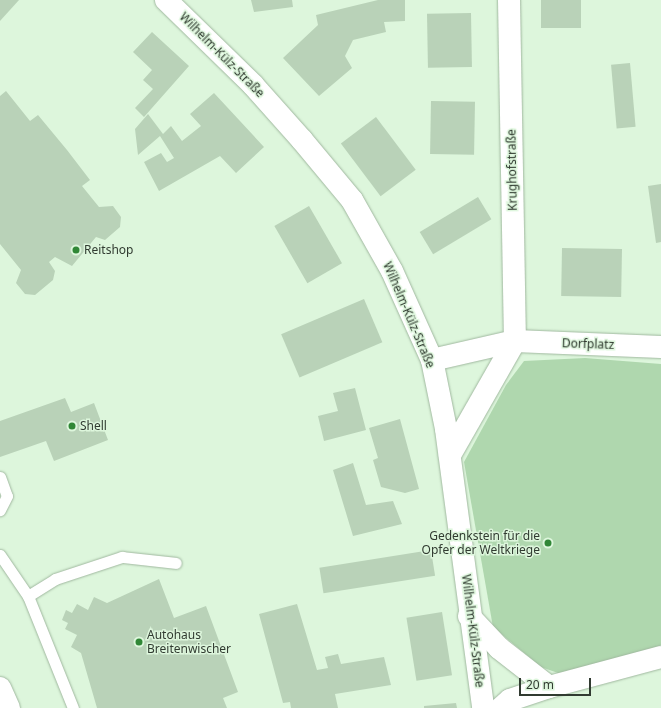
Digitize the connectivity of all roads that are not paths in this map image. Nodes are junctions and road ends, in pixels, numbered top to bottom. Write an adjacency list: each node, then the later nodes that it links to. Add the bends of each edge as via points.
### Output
1 (166, 0): 5 (street, Wilhelm-Külz-Straße, via 253,85 352,200 392,271)
2 (509, 0): 3 (street, Krughofstraße)
3 (515, 341): 4 (street, Dorfplatz); 5 (street, Dorfplatz); 6 (street)
4 (661, 347)
5 (432, 360): 6 (street, Wilhelm-Külz-Straße)
6 (450, 455): 12 (street, Wilhelm-Külz-Straße)
7 (0, 477): 8 (lane, via 6,496)
8 (0, 510)
9 (0, 555): 11 (lane)
10 (176, 563): 11 (lane, via 122,558 55,579)
11 (28, 596): 17 (lane, via 51,661)
12 (469, 616): 14 (street, via 499,648); 18 (street, Wilhelm-Külz-Straße)
13 (661, 657): 14 (street)
14 (549, 687): 19 (street, via 510,700)
15 (0, 688): 16 (street)
16 (9, 708)
17 (73, 708)
18 (483, 708)
19 (500, 708)

